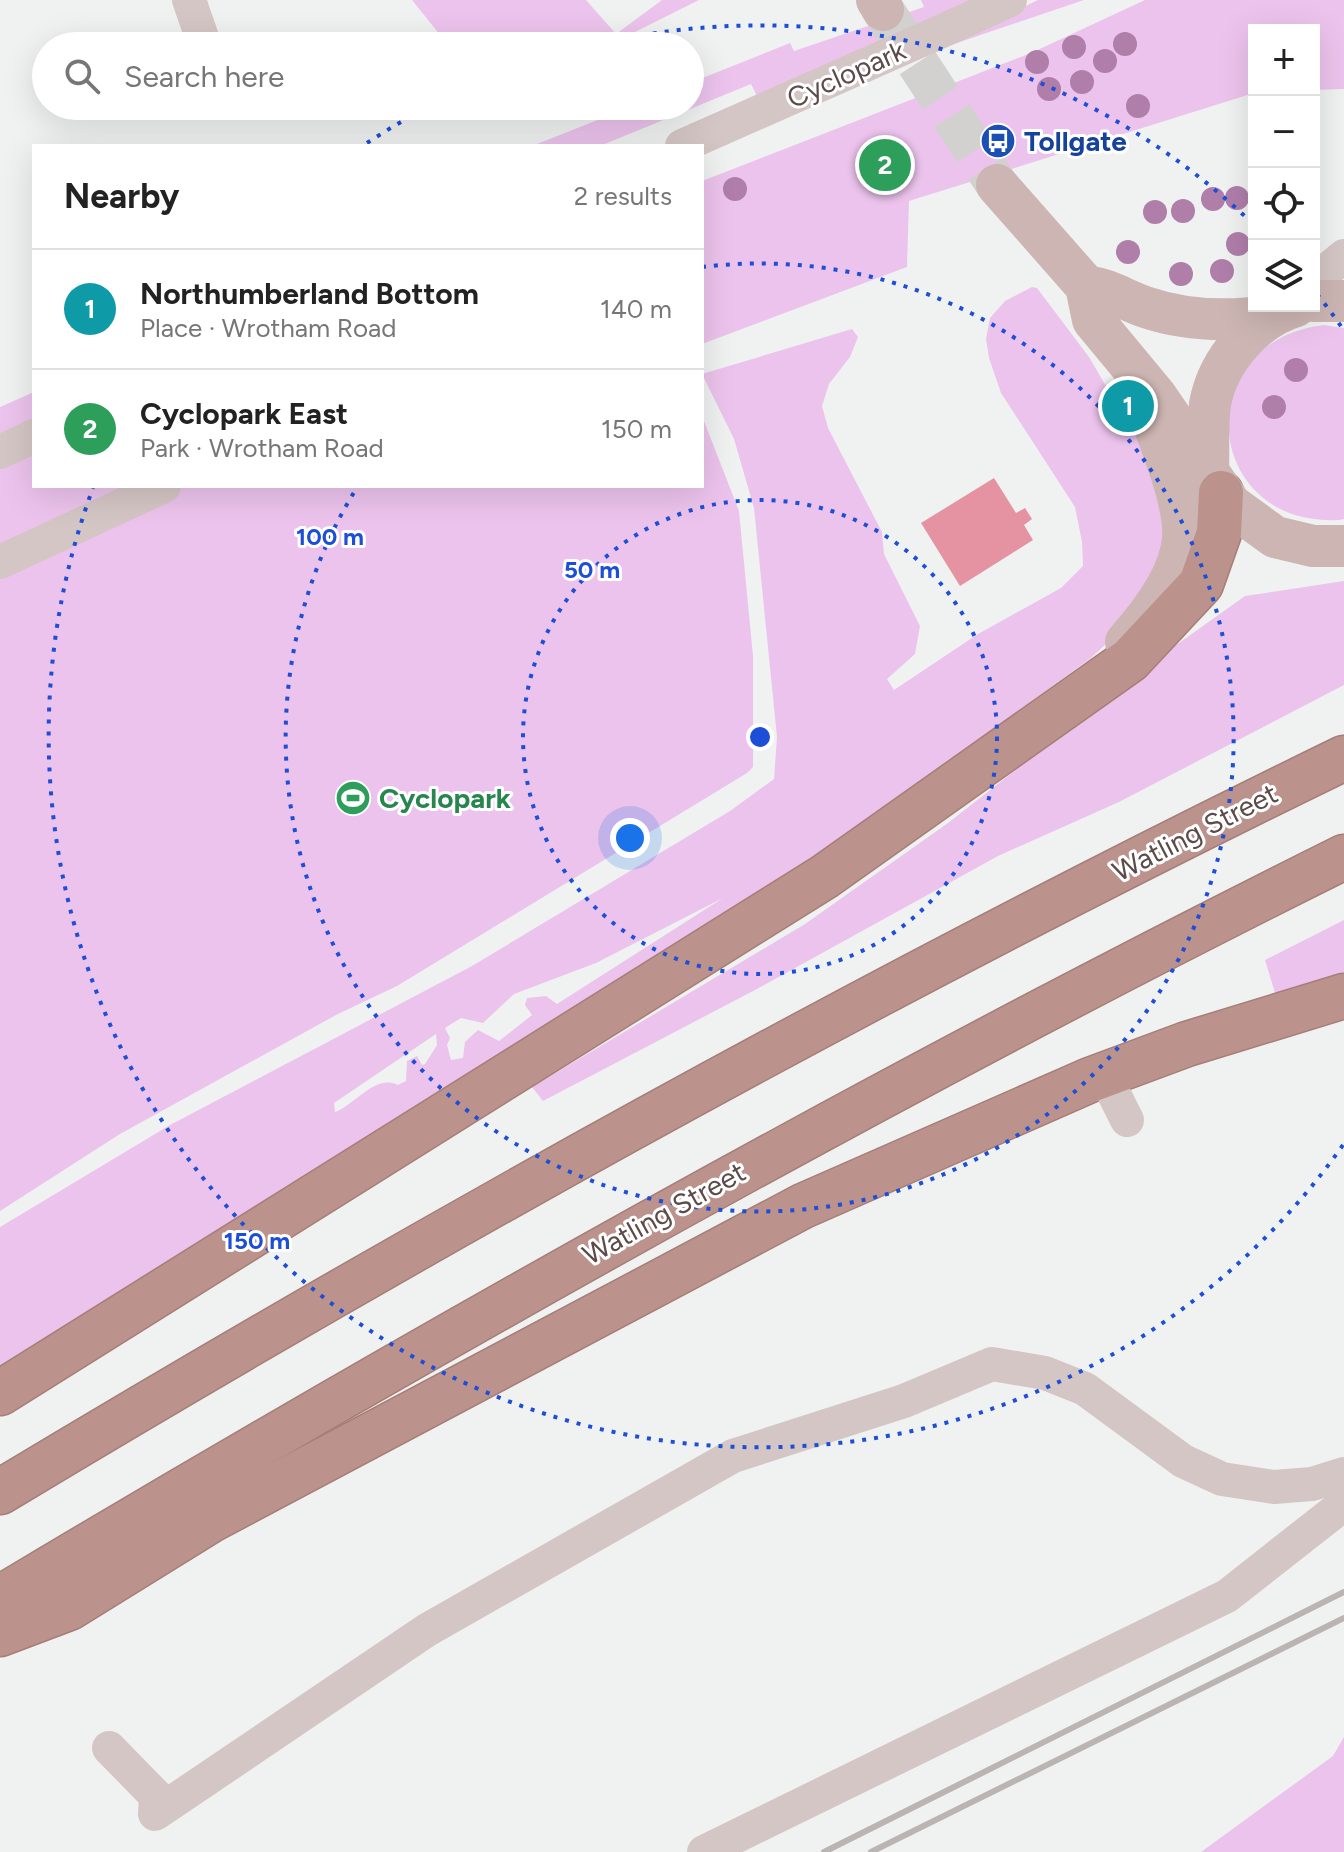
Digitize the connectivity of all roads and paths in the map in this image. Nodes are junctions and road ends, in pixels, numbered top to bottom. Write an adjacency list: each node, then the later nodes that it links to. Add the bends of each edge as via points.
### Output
1 (189, 0): 3 (lane)
2 (1010, 0): 4 (lane, Cyclopark, bridge)
3 (200, 32)
4 (687, 144)
5 (997, 185): 8 (main road)
6 (1344, 256): 7 (lane)
7 (1320, 276)
8 (1086, 286): 11 (main road, via 1184,317 1230,321); 13 (main road, via 1093,320)
9 (1320, 301): 10 (main road)
10 (1344, 301)
11 (1271, 312)
12 (1278, 312): 16 (main road, via 1235,351 1213,391 1208,425)
13 (1138, 373): 16 (main road); 20 (main road, via 1177,501 1182,544 1150,613)
14 (32, 437): 15 (lane)
15 (0, 452)
16 (1214, 482): 18 (main road, via 1247,520 1275,537 1313,546); 20 (highway, via 1219,533 1195,594 1130,660)
17 (160, 488): 19 (lane)
18 (1344, 546)
19 (0, 562)
20 (1069, 700): 26 (highway, via 824,877)
21 (1344, 758): 28 (highway, Watling Street, via 1099,880 694,1094 317,1305)
22 (1344, 857): 30 (highway, Watling Street, via 722,1181 485,1312)
23 (1344, 996): 24 (highway, via 1187,1044)
24 (1105, 1076): 25 (lane); 31 (highway, via 803,1206 211,1520 69,1608)
25 (1127, 1120)
26 (0, 1393)
27 (1344, 1474): 32 (lane, via 1274,1487 1222,1479 1183,1461 1085,1389 1045,1373 992,1364 904,1401 733,1456 427,1630 155,1814 156,1796)
28 (0, 1492)
29 (1344, 1504): 33 (lane, via 1227,1596)
30 (0, 1598)
31 (0, 1634)
32 (109, 1748)
33 (704, 1852)

